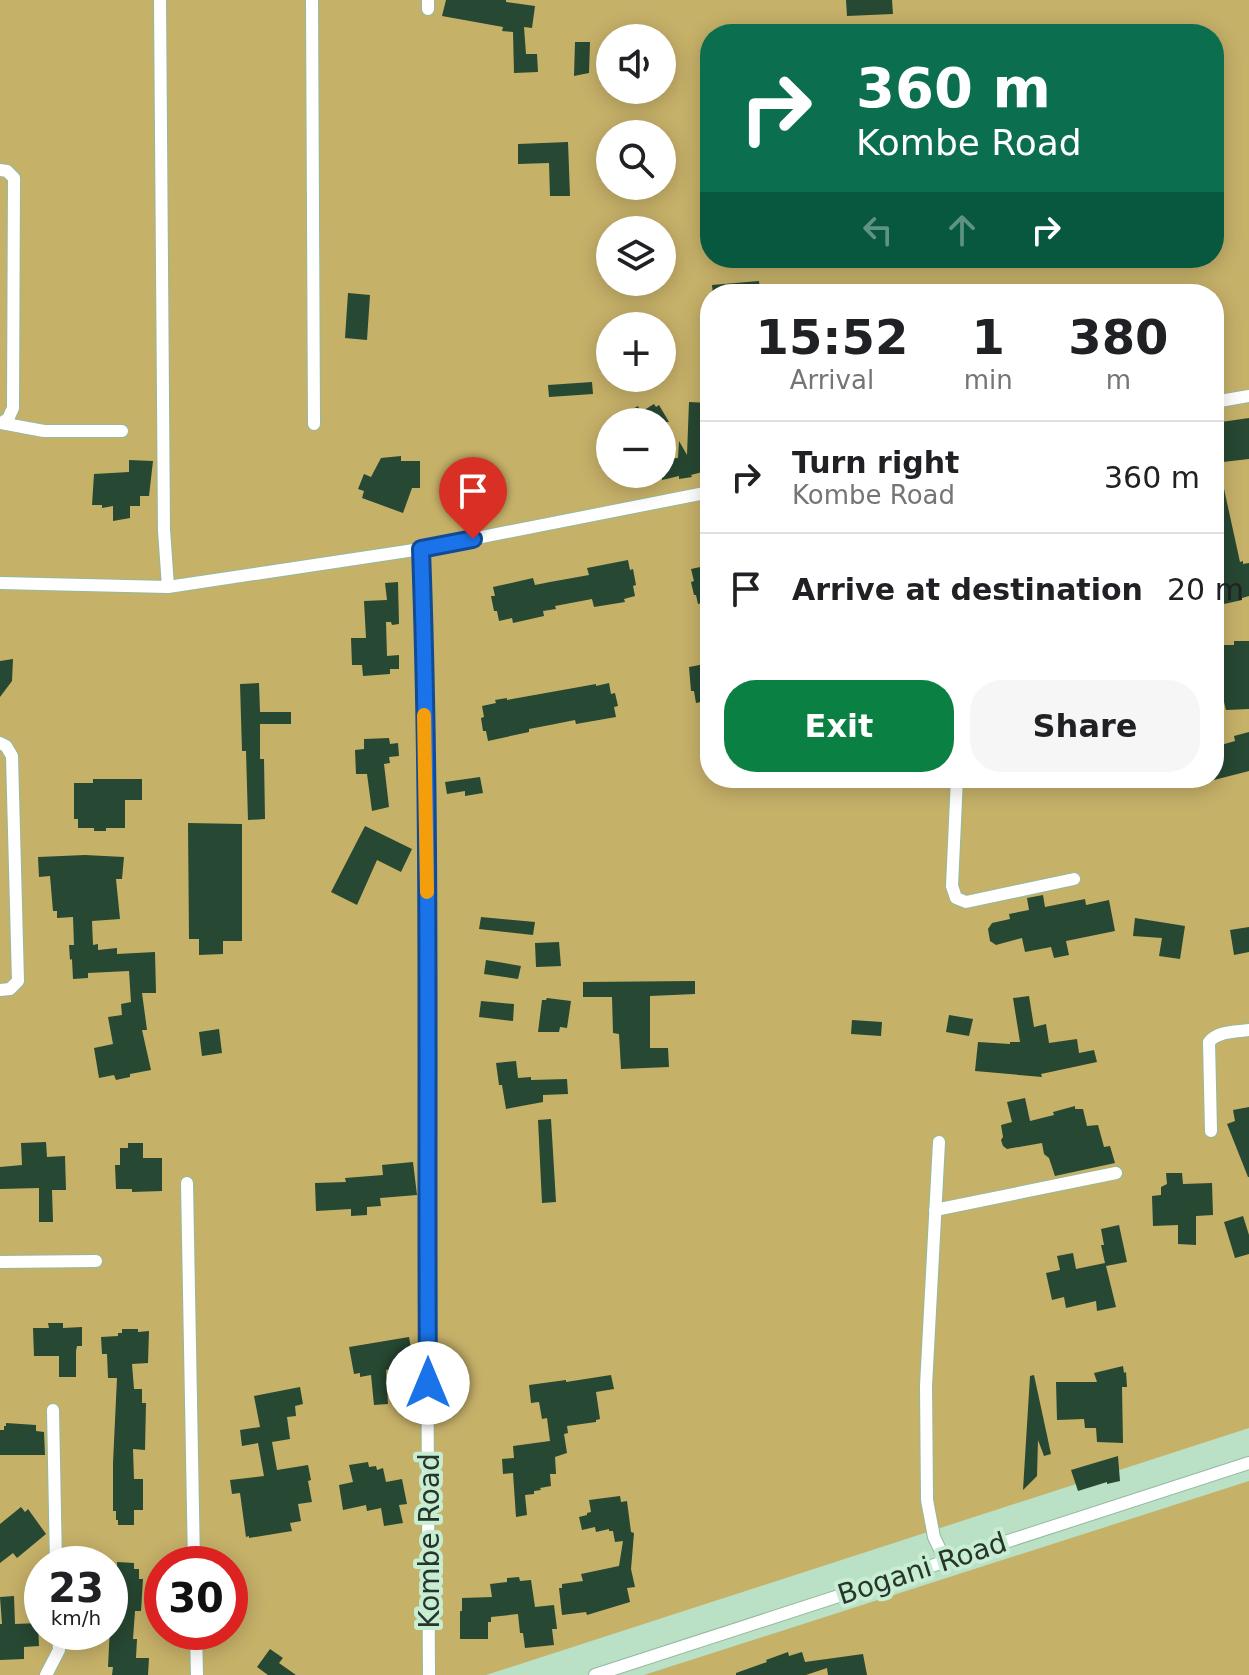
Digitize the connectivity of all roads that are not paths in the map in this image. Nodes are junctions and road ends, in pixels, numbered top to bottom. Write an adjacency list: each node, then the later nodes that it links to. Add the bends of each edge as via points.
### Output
1 (160, 0): 12 (street)
2 (312, 0): 7 (street)
3 (0, 170): 6 (street, via 14,178 13,408)
4 (1249, 396): 5 (street)
5 (1224, 400)
6 (0, 423): 8 (street, via 44,431)
7 (314, 424)
8 (122, 431)
9 (700, 494): 10 (street)
10 (421, 549): 12 (street); 35 (street, Kombe Road, via 428,916)
11 (0, 583): 12 (street)
12 (168, 587)
13 (0, 743): 16 (street, via 12,756 18,981)
14 (957, 788): 15 (street, via 952,886 956,898 966,902)
15 (1074, 879)
16 (0, 990)
17 (1249, 1030): 18 (street, via 1221,1034 1209,1042)
18 (1211, 1131)
19 (939, 1142): 22 (street)
20 (1116, 1173): 22 (street)
21 (187, 1183): 28 (street)
22 (935, 1210): 29 (street, via 926,1386 927,1500)
23 (96, 1261): 24 (street)
24 (0, 1262)
25 (53, 1410): 27 (street)
26 (1249, 1463): 29 (street, Bogani Road)
27 (56, 1546)
28 (194, 1546)
29 (945, 1560): 32 (street, Bogani Road)
30 (59, 1650): 33 (street)
31 (196, 1650): 34 (street)
32 (639, 1668): 36 (street, Bogani Road)
33 (46, 1675)
34 (197, 1675)
35 (429, 1675)
36 (595, 1675)

